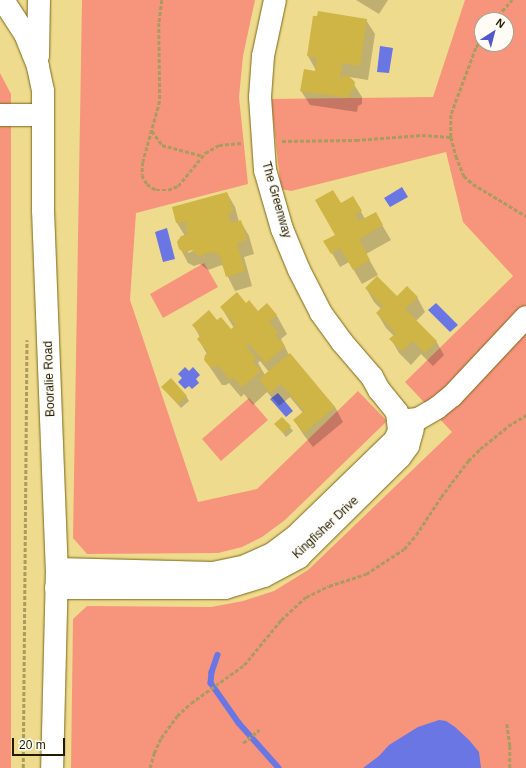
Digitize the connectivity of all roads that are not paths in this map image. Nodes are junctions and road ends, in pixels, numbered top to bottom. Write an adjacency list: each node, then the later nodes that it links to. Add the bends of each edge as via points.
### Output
1 (3, 0): 4 (street, Booralie Road, via 26,34)
2 (39, 0): 4 (street)
3 (275, 0): 8 (street, The Greenway, via 263,56 260,97 265,170 282,229 321,313)
4 (38, 67): 6 (street, Booralie Road, via 43,91)
5 (0, 115): 6 (street)
6 (42, 115): 9 (street, Booralie Road)
7 (526, 317): 8 (street, via 452,396 418,419)
8 (405, 420): 9 (street, Kingfisher Drive, via 395,440 296,536 272,554 245,566 214,573)
9 (56, 578): 10 (street, Booralie Road)
10 (52, 768)

